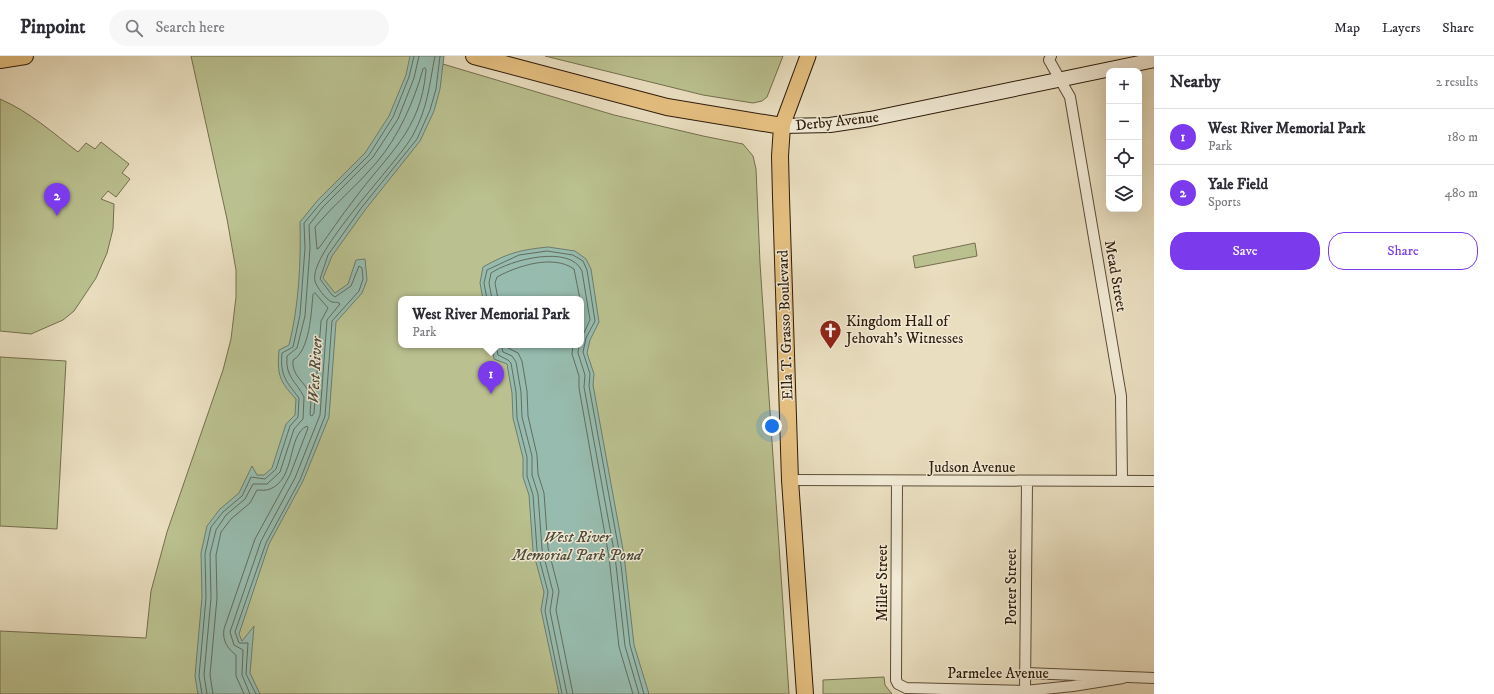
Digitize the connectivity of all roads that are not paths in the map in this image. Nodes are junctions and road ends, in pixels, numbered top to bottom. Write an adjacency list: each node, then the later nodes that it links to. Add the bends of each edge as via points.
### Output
1 (25, 56): 5 (highway)
2 (474, 56): 8 (highway, Derby Avenue, via 667,107)
3 (808, 56): 8 (main road, Ella T. Grasso Boulevard)
4 (1051, 56): 7 (street, Mead Street, via 1050,60)
5 (0, 60)
6 (1154, 60): 7 (main road, Derby Avenue)
7 (1061, 79): 8 (main road, Derby Avenue, via 870,119 830,125); 11 (street, Mead Street, via 1070,97 1121,396)
8 (782, 126): 9 (highway, Ella T. Grasso Boulevard, via 780,156)
9 (790, 480): 10 (street, Judson Avenue); 19 (highway, Ella T. Grasso Boulevard)
10 (898, 481): 13 (street, Judson Avenue); 17 (street, Miller Street)
11 (1122, 481): 12 (street, Judson Avenue); 13 (street, Judson Avenue)
12 (1154, 481)
13 (1027, 482): 14 (street, Porter Street)
14 (1026, 674): 15 (street, Parmelee Avenue); 18 (street, Porter Street)
15 (1123, 678): 16 (street, Parmelee Avenue); 18 (street, Parmelee Avenue)
16 (1154, 678)
17 (898, 684): 18 (street, Parmelee Avenue, via 906,688)
18 (1025, 692)
19 (805, 694)

